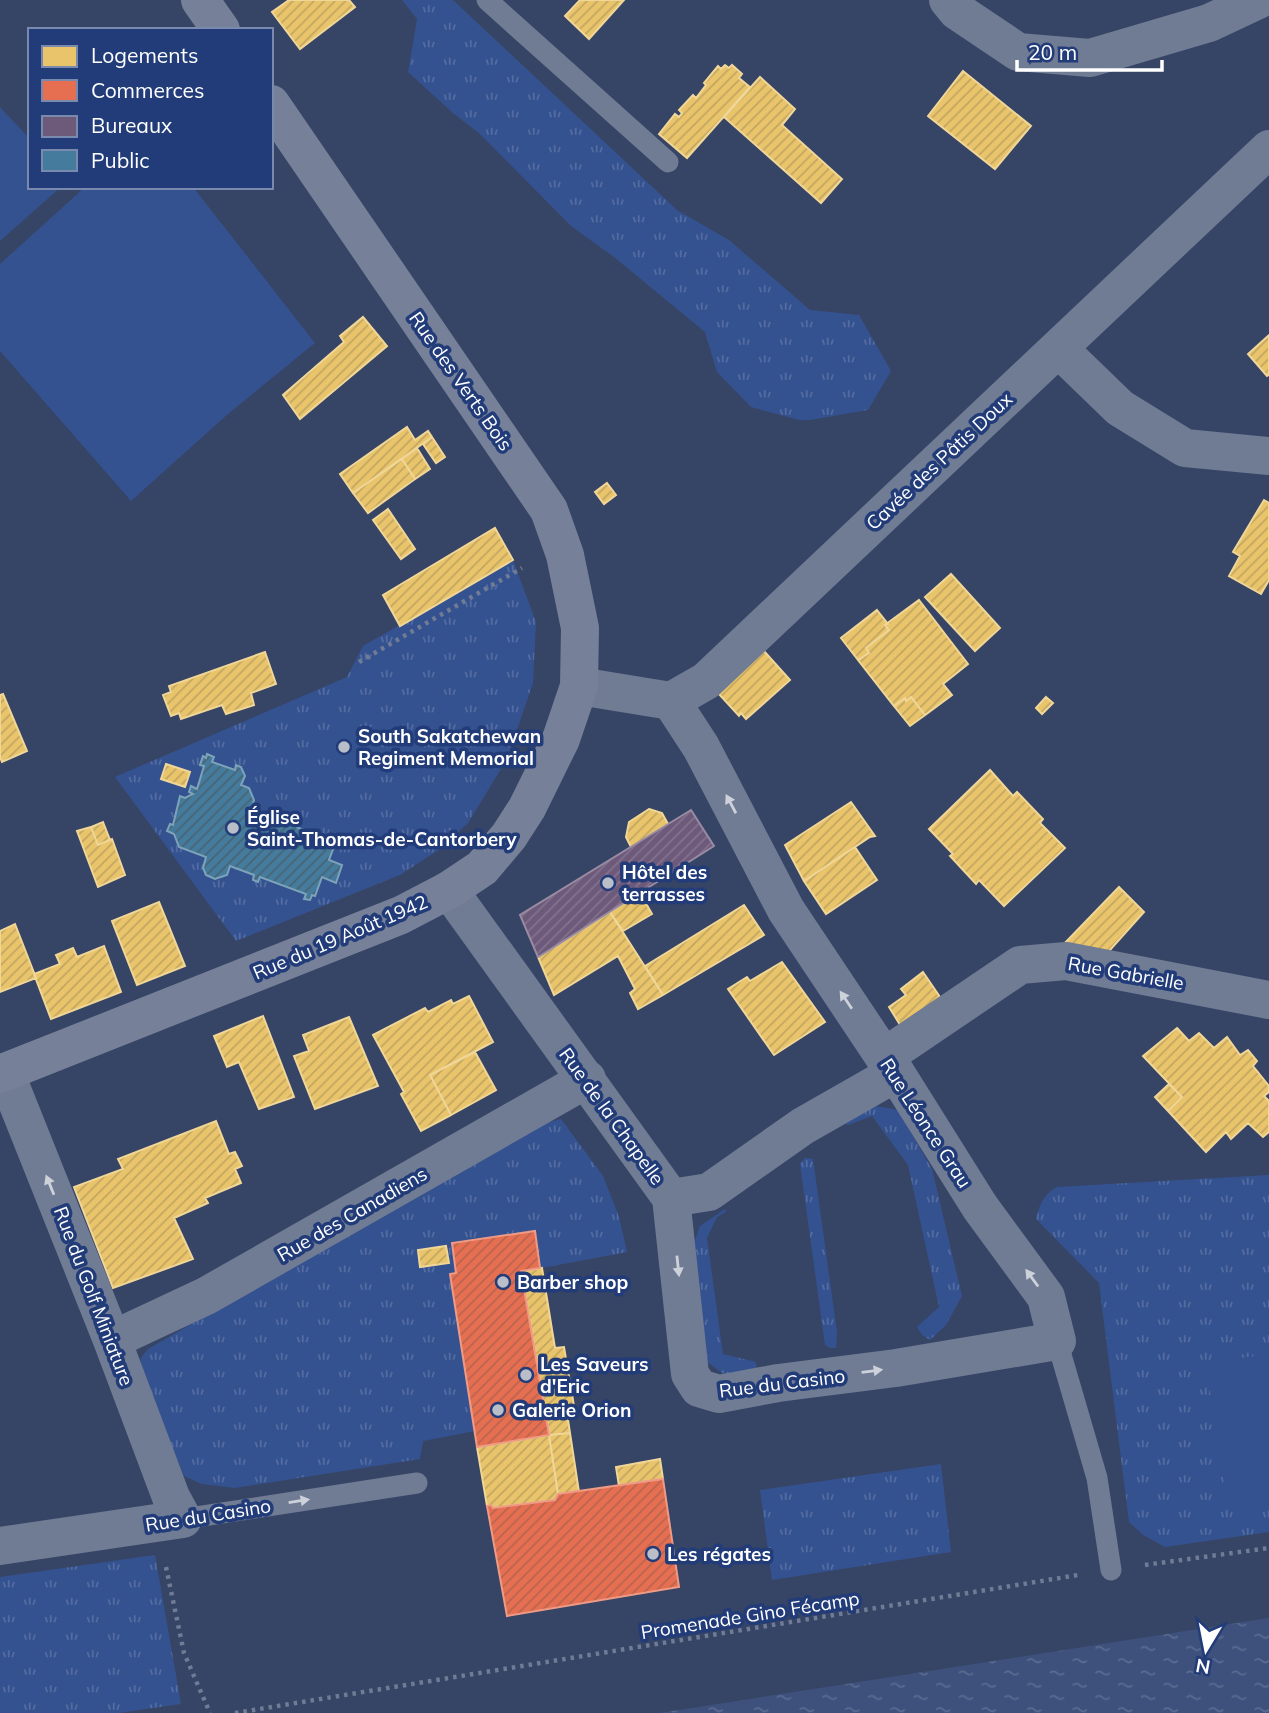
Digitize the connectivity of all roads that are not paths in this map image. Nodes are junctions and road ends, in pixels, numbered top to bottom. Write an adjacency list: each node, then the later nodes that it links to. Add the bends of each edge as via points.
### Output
1 (200, 0): 5 (main road)
2 (487, 0): 8 (lane)
3 (948, 0): 4 (street, via 1018,52 1090,58 1209,23)
4 (1258, 0)
5 (219, 28)
6 (273, 107): 11 (main road, Rue des Verts Bois, via 549,510 565,555 580,628)
7 (1269, 149): 9 (street, Cavée des Pâtis Doux)
8 (668, 162)
9 (1059, 349): 10 (street, via 1120,408 1185,448); 12 (street, Cavée des Pâtis Doux, via 706,681)
10 (1269, 456)
11 (579, 686): 12 (street); 13 (main road, Rue du 19 Août 1942, via 561,739 527,808 482,869)
12 (671, 701): 15 (street, Rue Léonce Grau, one-way to 12, via 786,910 701,747)
13 (449, 890): 16 (main road, Rue du 19 Août 1942, via 401,915); 17 (street, Rue de la Chapelle)
14 (1269, 1000): 15 (street, Rue Gabrielle, via 1066,961 1020,965)
15 (890, 1065): 18 (street, Rue de la Chapelle, via 709,1192); 20 (street, Rue Léonce Grau, one-way to 15, via 1046,1297 980,1207)
16 (3, 1073): 19 (street, Rue du Golf Miniature, one-way to 16)
17 (587, 1079): 18 (street, Rue de la Chapelle); 19 (street, Rue des Canadiens, via 206,1296)
18 (671, 1198): 20 (street, Rue du Casino, one-way to 20, via 690,1374 699,1388 719,1394)
19 (112, 1340): 22 (street, Rue du Golf Miniature, via 171,1497)
20 (1057, 1341): 24 (lane, Rue Léonce Grau, via 1097,1478)
21 (416, 1483): 22 (lane, Rue du Casino, one-way to 21)
22 (167, 1521): 23 (street, Rue du Casino)
23 (0, 1546)
24 (1111, 1570)

